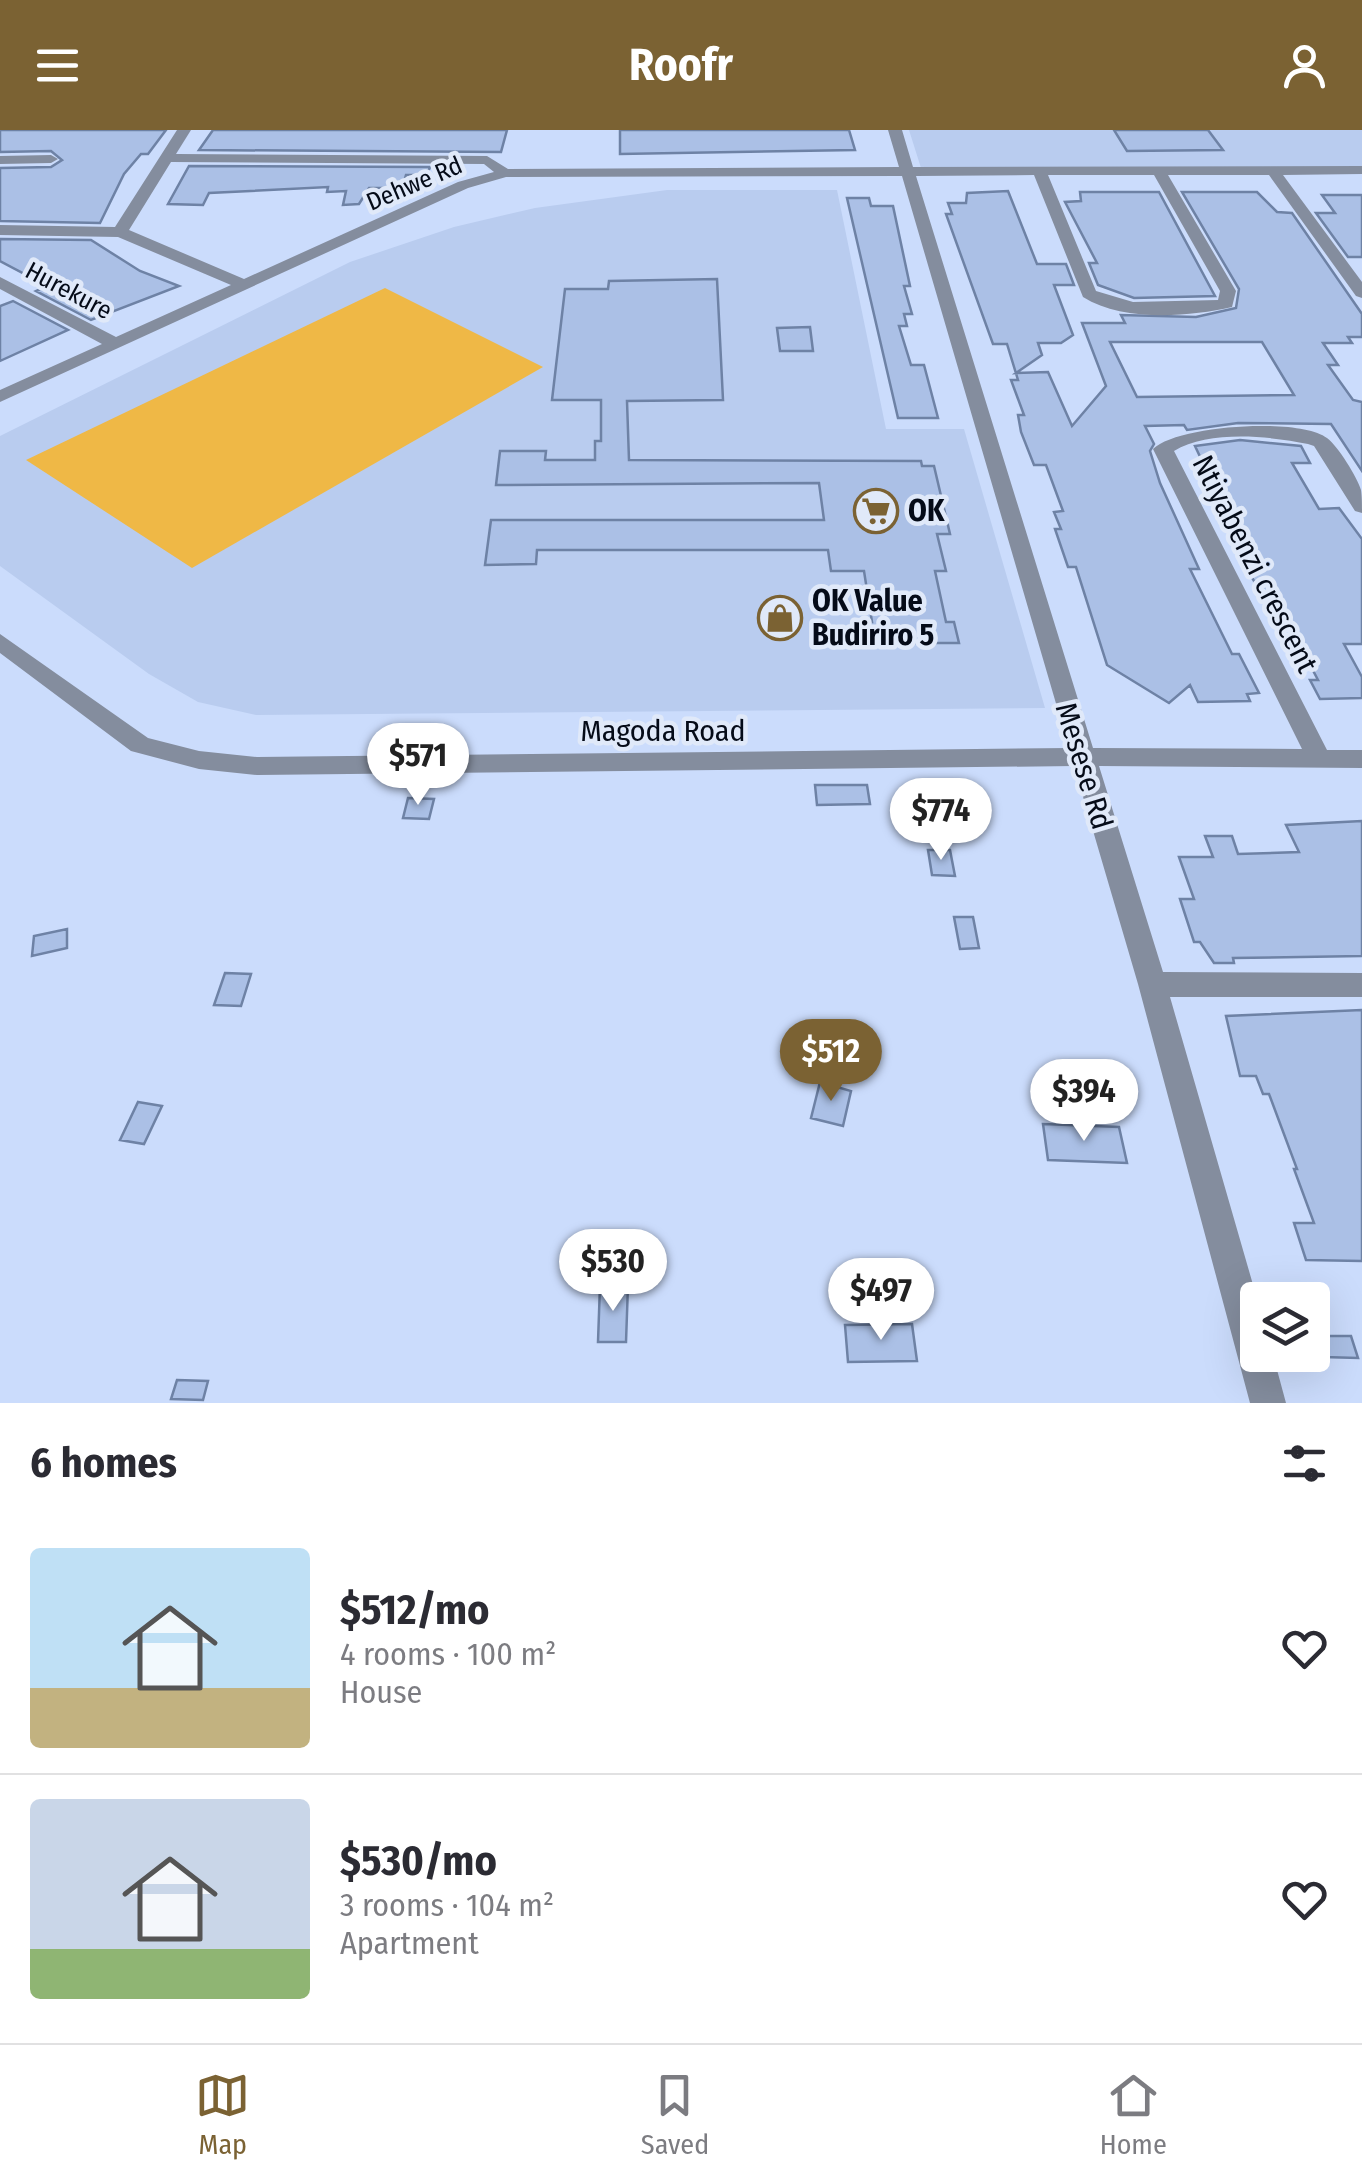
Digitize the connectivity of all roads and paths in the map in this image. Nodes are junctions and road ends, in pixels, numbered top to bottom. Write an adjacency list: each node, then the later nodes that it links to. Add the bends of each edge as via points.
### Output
1 (184, 130): 3 (street)
2 (894, 130): 6 (street, Mesese Rd)
3 (166, 158): 11 (street, via 487,160); 13 (street)
4 (51, 159): 5 (street)
5 (0, 160)
6 (906, 170): 10 (street, Dehwe Rd); 11 (street, Dehwe Rd); 21 (street, Mesese Rd)
7 (1159, 170): 8 (street, Dehwe Rd); 10 (street, Dehwe Rd); 10 (street, via 1228,291 1226,303 1117,306 1096,300)
8 (1273, 170): 9 (street, Dehwe Rd); 16 (street)
9 (1362, 170)
10 (1039, 171)
11 (505, 173): 14 (street, Dehwe Rd, via 463,185)
12 (0, 230): 13 (street)
13 (120, 232): 14 (street)
14 (241, 284): 17 (street, Dehwe Rd)
15 (5, 289): 17 (street, Hurekure)
16 (1362, 293)
17 (114, 342): 18 (street, Dehwe Rd)
18 (0, 396)
19 (1362, 507): 22 (street, Ntiyabenzi crescent, via 1313,439 1206,435 1163,448)
20 (0, 642): 21 (street, Magoda Road, via 140,745 238,764)
21 (1080, 757): 22 (street, Magoda Road); 24 (street, Mesese Rd)
22 (1319, 759): 23 (street, Magoda Road)
23 (1362, 759)
24 (1152, 984): 25 (street); 26 (street, Mesese Rd)
25 (1362, 986)
26 (1268, 1403)

